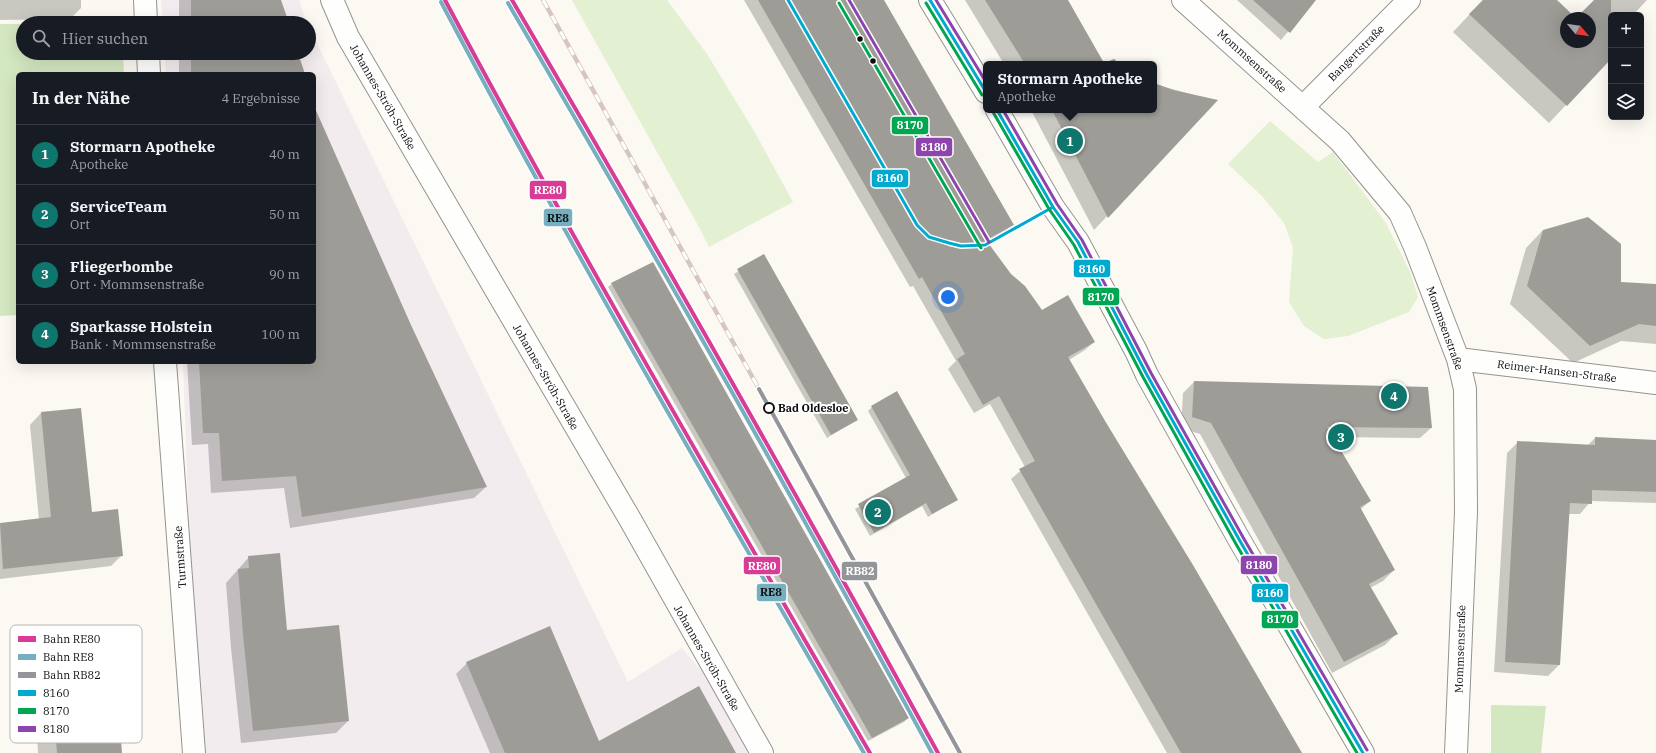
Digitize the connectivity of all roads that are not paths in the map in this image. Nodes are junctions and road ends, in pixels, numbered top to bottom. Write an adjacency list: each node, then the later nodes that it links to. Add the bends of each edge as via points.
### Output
1 (145, 0): 6 (street)
2 (332, 0): 16 (street, Johannes-Ströh-Straße, via 348,37 631,521)
3 (930, 0): 9 (street)
4 (1183, 0): 10 (street, Mommsenstraße)
5 (1409, 0): 10 (street, Bangertstraße)
6 (146, 16)
7 (148, 60): 8 (street)
8 (149, 72)
9 (983, 87)
10 (1303, 107): 12 (street, Mommsenstraße, via 1340,141 1400,213)
11 (999, 113): 17 (street, via 1053,208 1078,242 1136,351 1146,375)
12 (1458, 359): 14 (street, Reimer-Hansen-Straße); 18 (street, Mommsenstraße, via 1465,389 1466,512)
13 (165, 364): 15 (street, Turmstraße)
14 (1656, 383)
15 (194, 753)
16 (762, 753)
17 (1363, 753)
18 (1456, 753)

